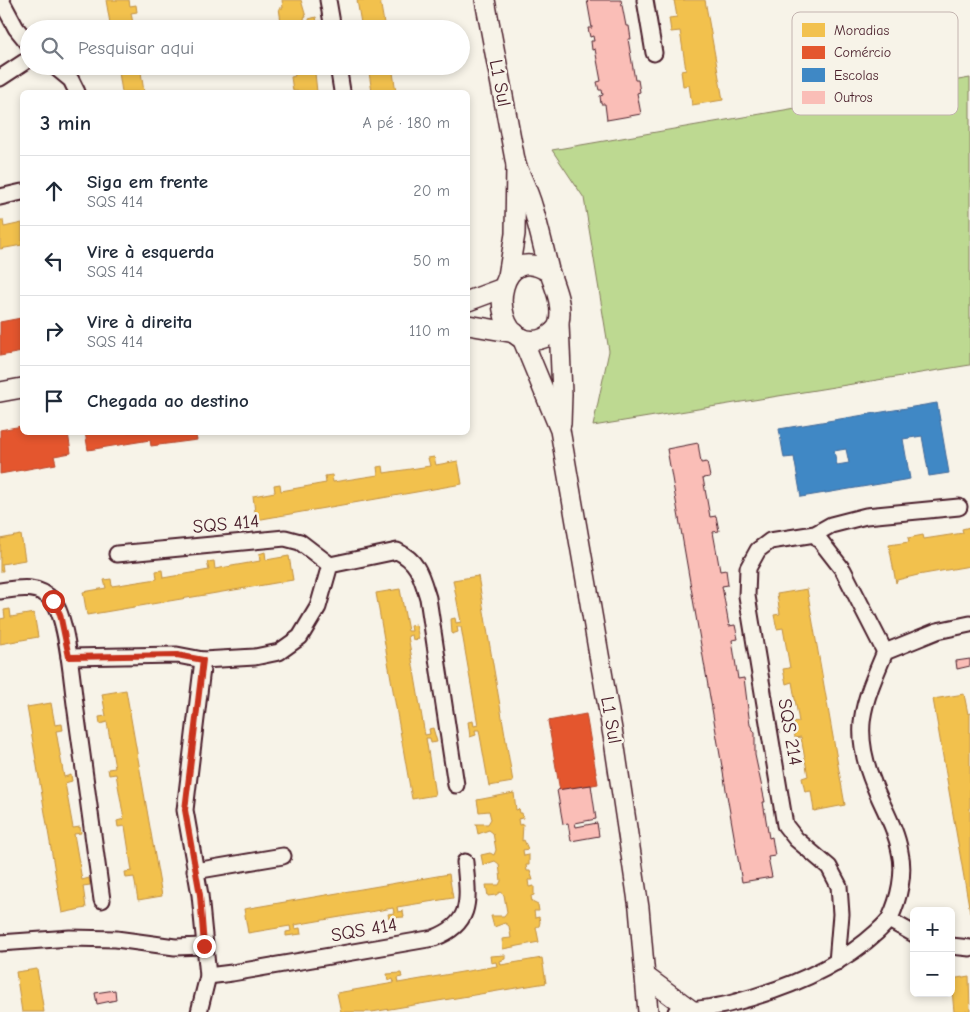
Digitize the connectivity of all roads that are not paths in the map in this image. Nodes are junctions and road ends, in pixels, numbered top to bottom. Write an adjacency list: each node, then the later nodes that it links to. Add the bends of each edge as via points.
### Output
1 (1, 0): 6 (street)
2 (328, 0): 5 (street)
3 (485, 0): 14 (street, L1 Sul)
4 (645, 0): 7 (street)
5 (331, 20)
6 (20, 33)
7 (654, 53)
8 (20, 65): 11 (street)
9 (65, 75): 12 (street)
10 (339, 75): 13 (street)
11 (0, 78)
12 (76, 90)
13 (342, 90)
14 (516, 165): 17 (street, L1 Sul, via 533,206); 18 (street, L1 Sul, via 515,234)
15 (20, 192): 16 (street)
16 (0, 196)
17 (550, 273): 18 (street, via 539,266 519,266); 20 (street, via 560,305)
18 (506, 282): 19 (street); 22 (street, via 504,316)
19 (470, 300)
20 (559, 324): 22 (street, via 542,339); 25 (street, L1 Sul)
21 (470, 325): 22 (street)
22 (519, 336): 25 (street, L1 Sul)
23 (20, 388): 24 (street)
24 (0, 392)
25 (560, 430): 48 (street, L1 Sul, via 614,741 639,908)
26 (959, 507): 27 (street, SQS 214, via 859,517)
27 (815, 534): 32 (street, via 843,570); 46 (street, SQS 214, via 770,541 758,550 748,568 747,596 785,825 796,839 829,867 839,886)
28 (117, 554): 29 (street, SQS 414, via 285,538 300,542)
29 (330, 565): 34 (street, via 318,607 300,637 271,654 234,660); 35 (street, via 397,551 411,558 420,572 428,598)
30 (0, 591): 33 (street, via 34,589 53,601 60,614)
31 (970, 624): 32 (street, via 937,630)
32 (885, 652): 40 (street, via 861,714 862,751 901,853 901,888)
33 (69, 657): 34 (street, via 177,655); 39 (street)
34 (203, 660): 38 (street, via 185,810)
35 (456, 785)
36 (283, 856): 38 (street)
37 (465, 862): 47 (street, SQS 414, via 468,902 462,919 450,931 434,938)
38 (195, 871): 43 (street)
39 (102, 900)
40 (889, 920): 41 (street); 46 (street)
41 (910, 932)
42 (0, 943): 43 (street, via 70,938 116,939 175,947)
43 (204, 946): 47 (street)
44 (955, 946): 45 (street)
45 (970, 948)
46 (836, 962): 49 (street, via 787,985 735,1003)
47 (208, 976): 50 (street)
48 (645, 976): 49 (street); 51 (street, L1 Sul)
49 (684, 1011)
50 (199, 1012)
51 (648, 1012)

